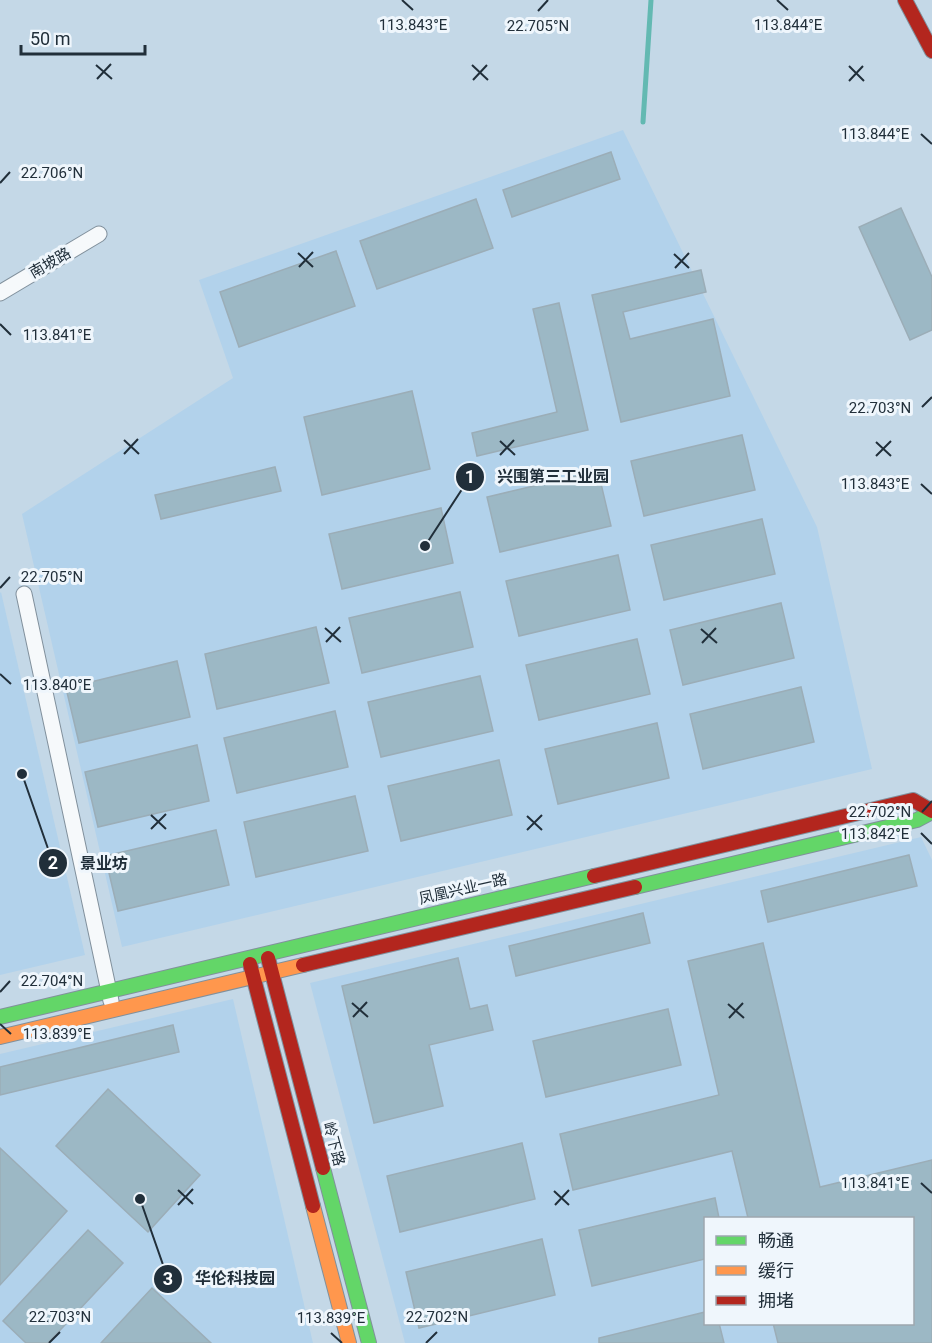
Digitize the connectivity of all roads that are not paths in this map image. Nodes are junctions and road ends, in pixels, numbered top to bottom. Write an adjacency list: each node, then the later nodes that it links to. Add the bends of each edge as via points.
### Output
1 (905, 0): 2 (main road)
2 (932, 51)
3 (99, 234): 4 (street, 南坡路)
4 (0, 293)
5 (24, 594): 11 (street)
6 (932, 811): 7 (main road, 凤凰兴业一路, via 913,800); 9 (main road, 凤凰兴业一路, via 917,820)
7 (266, 953): 8 (main road, 凤凰兴业一路); 9 (main road, 岭下路)
8 (248, 957): 10 (main road); 11 (main road, 凤凰兴业一路)
9 (271, 972): 10 (main road, 凤凰兴业一路); 16 (main road, 岭下路)
10 (253, 976): 12 (main road, 凤凰兴业一路); 15 (main road)
11 (109, 991): 12 (street); 13 (main road, 凤凰兴业一路)
12 (113, 1009): 14 (main road, 凤凰兴业一路)
13 (0, 1017)
14 (0, 1037)
15 (349, 1343)
16 (369, 1343)

